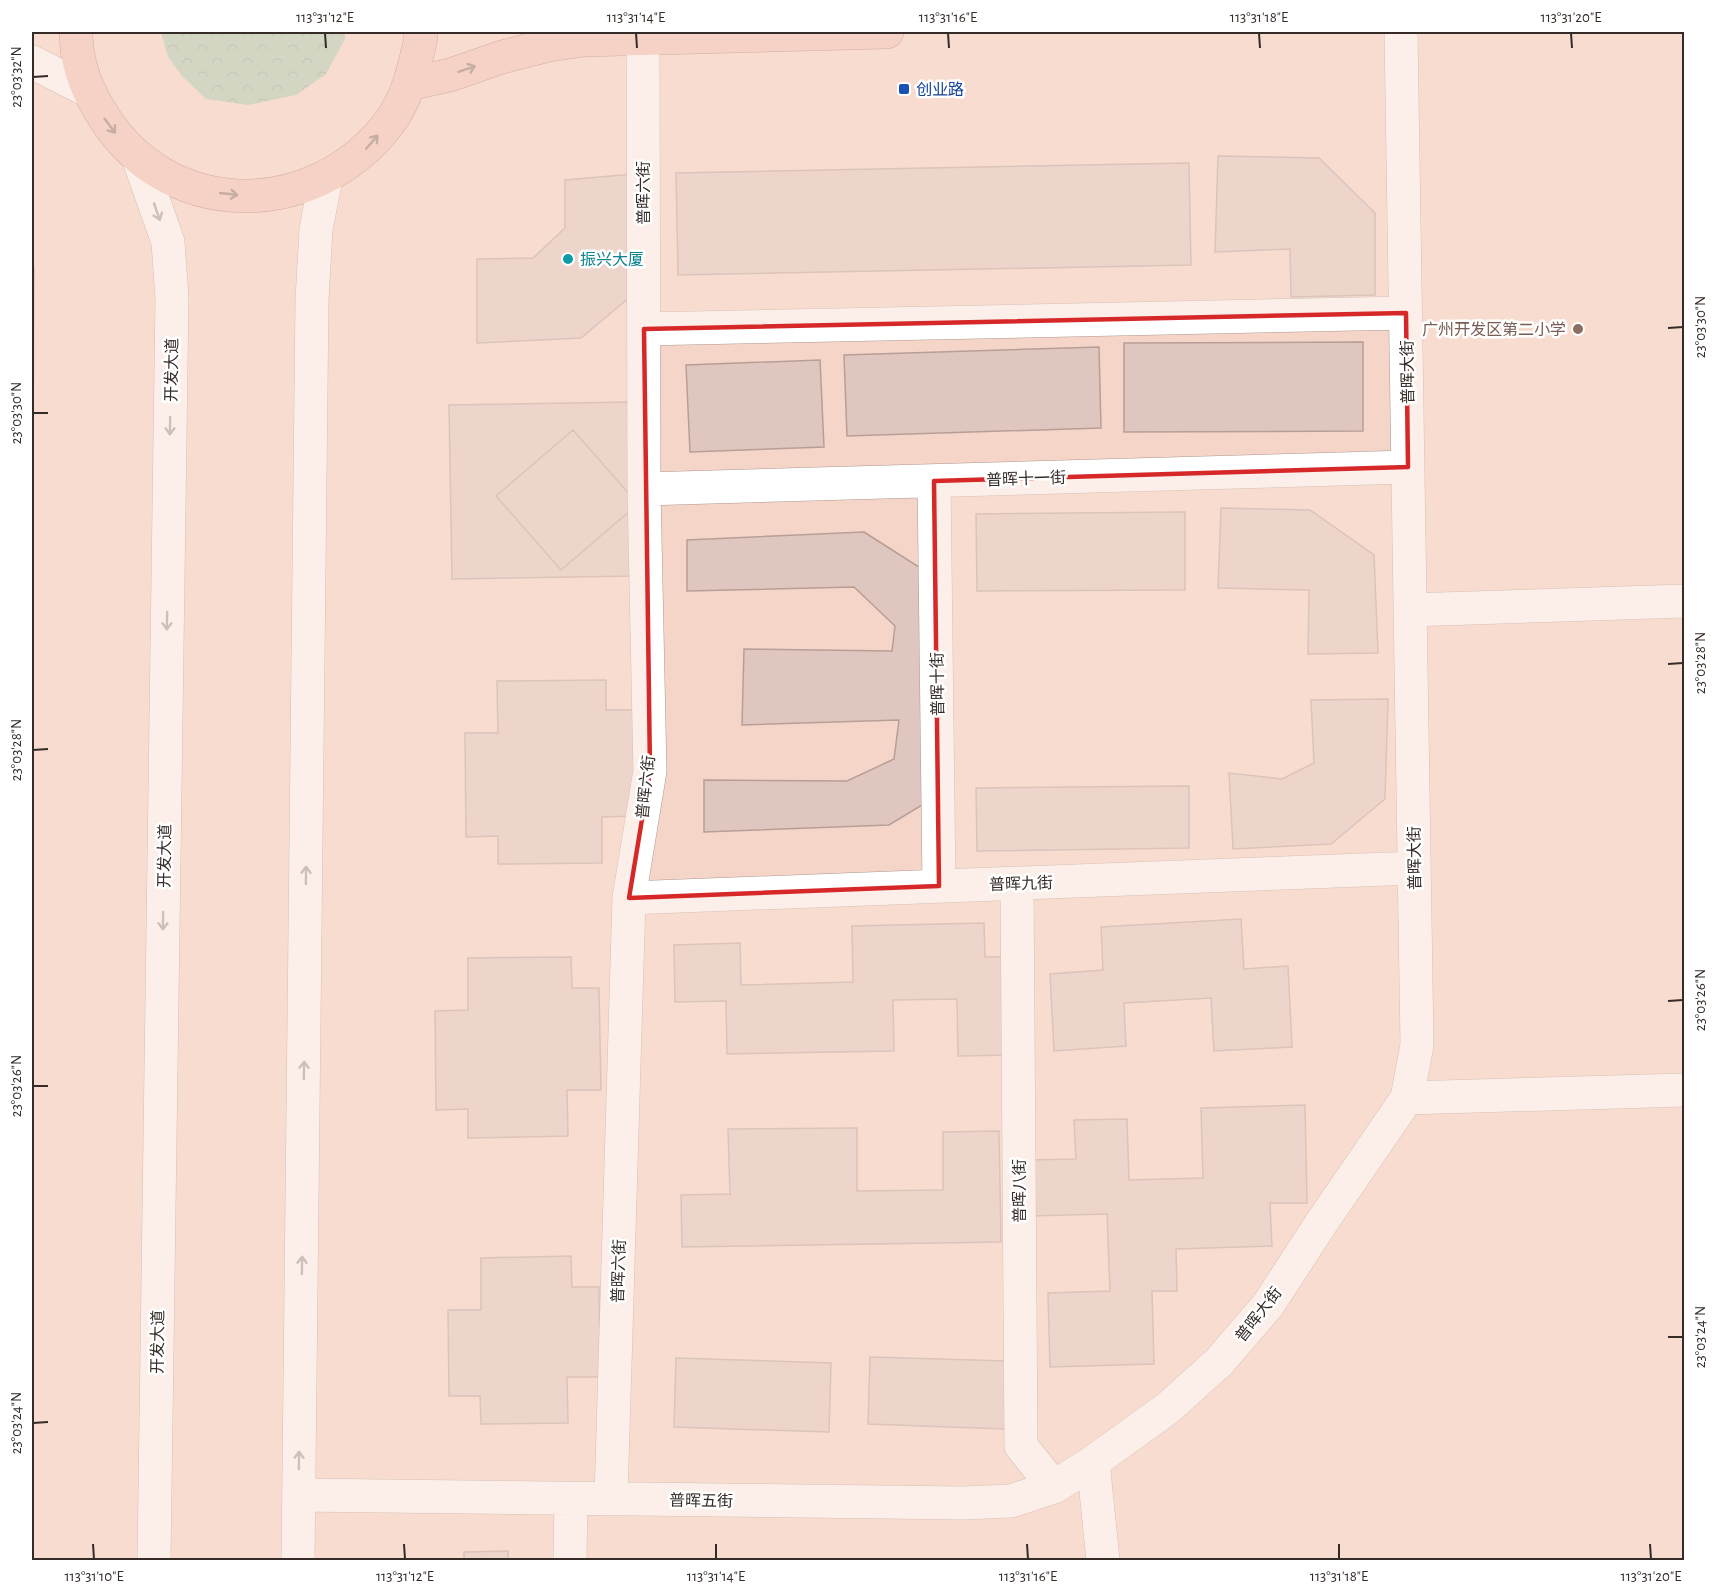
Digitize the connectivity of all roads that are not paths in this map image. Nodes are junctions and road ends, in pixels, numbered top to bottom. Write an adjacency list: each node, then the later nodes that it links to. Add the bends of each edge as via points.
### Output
1 (76, 32): 8 (main road, via 76,48)
2 (420, 32): 7 (main road)
3 (887, 32): 5 (main road)
4 (1401, 32): 11 (street, 普晖大街)
5 (643, 38): 7 (main road, one-way to 5, via 549,45); 12 (street, 普晖六街)
6 (32, 62): 8 (street)
7 (410, 84): 10 (main road, one-way to 7, via 362,154 390,122)
8 (89, 91): 9 (main road, one-way to 9, via 109,127)
9 (138, 157): 10 (main road, one-way to 10, via 165,176 196,189 229,195 262,196 295,190); 29 (street, 开发大道, one-way to 29, via 168,242 172,298)
10 (326, 178): 26 (street, one-way to 10, via 312,300 316,229)
11 (1406, 313): 12 (street); 13 (street, 普晖大街)
12 (644, 329): 15 (street, 普晖六街)
13 (1408, 467): 14 (street, 普晖十一街); 17 (street, 普晖大街)
14 (934, 481): 15 (street, 普晖十一街); 20 (street, 普晖十街)
15 (644, 489): 21 (street, 普晖六街, via 650,771)
16 (1684, 601): 17 (street)
17 (1410, 610): 18 (street, 普晖大街)
18 (1414, 868): 19 (street, 普晖九街); 23 (street, 普晖大街, via 1417,1045)
19 (1017, 884): 20 (street, 普晖九街); 25 (street, 普晖八街, via 1021,1446)
20 (939, 886): 21 (street, 普晖九街)
21 (629, 898): 27 (street, 普晖六街)
22 (1684, 1090): 23 (street)
23 (1407, 1098): 24 (street, 普晖大街, via 1261,1314 1219,1362 1168,1408)
24 (1093, 1462): 25 (street, 普晖五街); 32 (street)
25 (1054, 1487): 27 (street, 普晖五街, via 1011,1501 963,1503)
26 (299, 1496): 28 (street, 普晖五街); 30 (street)
27 (611, 1498): 28 (street, 普晖五街)
28 (571, 1499): 31 (street)
29 (154, 1560)
30 (298, 1560)
31 (570, 1560)
32 (1103, 1560)

